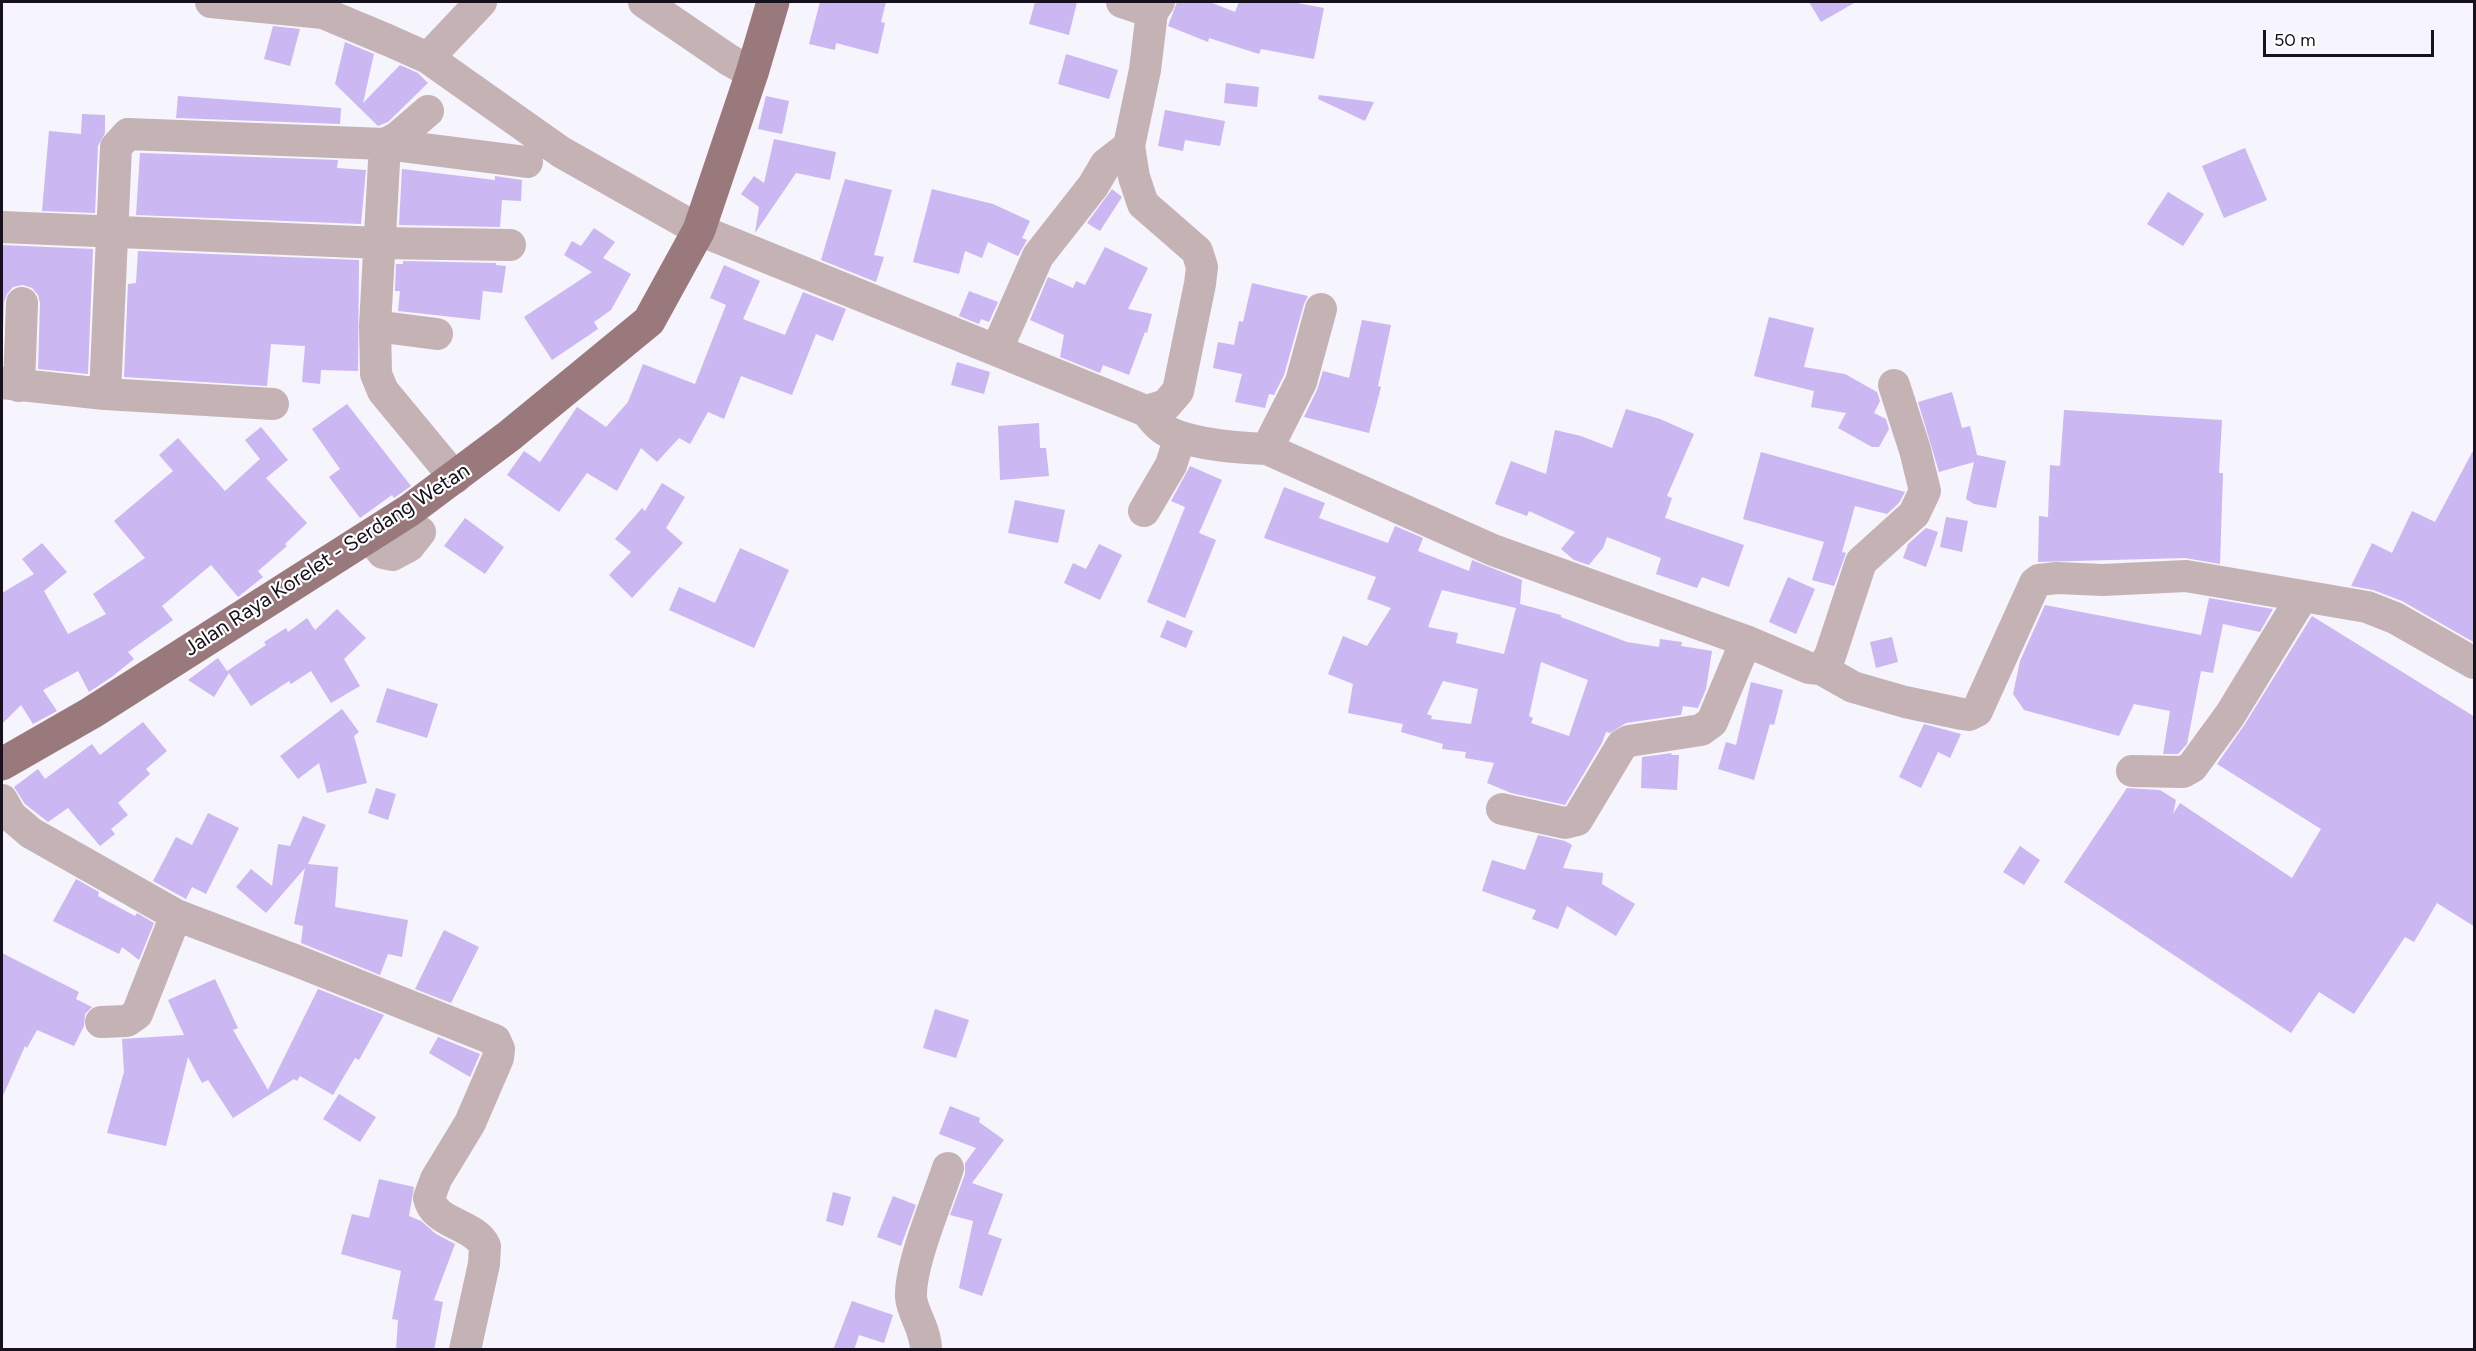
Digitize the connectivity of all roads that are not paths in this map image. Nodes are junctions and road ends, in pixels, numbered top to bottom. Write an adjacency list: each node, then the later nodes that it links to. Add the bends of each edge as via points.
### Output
1 (211, 2): 7 (street, via 322,13)
2 (481, 2): 7 (street)
3 (644, 2): 8 (street)
4 (1122, 2): 6 (street)
5 (769, 3): 8 (main road, Jalan Raya Korelet - Serdang Wetan)
6 (1155, 7): 11 (street)
7 (428, 58): 14 (street, via 561,152)
8 (752, 73): 14 (main road, Jalan Raya Korelet - Serdang Wetan)
9 (428, 111): 10 (street)
10 (384, 144): 12 (street); 15 (street, via 128,134 116,147); 16 (street)
11 (1129, 146): 22 (street, via 1106,164 1038,256); 27 (street, via 1143,204 1197,251 1202,267 1178,391 1166,405)
12 (528, 162)
13 (2, 227): 15 (street)
14 (699, 230): 22 (street); 30 (main road, Jalan Raya Korelet - Serdang Wetan, via 649,321)
15 (111, 232): 16 (street); 25 (street)
16 (380, 243): 17 (street); 20 (street)
17 (510, 244)
18 (22, 303): 23 (street)
19 (1321, 309): 29 (street, via 1301,382)
20 (375, 326): 21 (street); 30 (street, via 376,374 383,392)
21 (437, 334)
22 (997, 349): 27 (street)
23 (10, 384): 25 (street)
24 (1894, 385): 37 (street, via 1926,491 1914,514 1861,562 1830,656)
25 (105, 394): 26 (street)
26 (273, 404)
27 (1146, 411): 28 (street, via 1161,428)
28 (1180, 437): 29 (street, via 1227,447); 31 (street, via 1171,465)
29 (1267, 449): 35 (street, via 1493,550)
30 (455, 478): 33 (main road, Jalan Raya Korelet - Serdang Wetan)
31 (1144, 511)
32 (420, 532): 33 (street, via 409,546 392,555 383,553)
33 (370, 537): 38 (main road, Jalan Raya Korelet - Serdang Wetan, via 91,713)
34 (2302, 597): 36 (street, via 2382,612); 37 (street, via 2186,576 2039,580 1977,711 1969,715 1853,687); 39 (street, via 2230,715 2192,768 2183,772)
35 (1746, 641): 37 (street, via 1809,668); 41 (street, via 1712,722 1701,730 1622,745 1577,820 1565,823)
36 (2475, 663)
37 (1821, 669)
38 (2, 764)
39 (2132, 771)
40 (2, 800): 42 (street, via 15,820 31,833)
41 (1503, 809)
42 (176, 915): 43 (street, via 137,1014 127,1022); 45 (street, via 495,1040 498,1058 470,1123 429,1198 434,1210 479,1238 485,1246)
43 (101, 1022)
44 (948, 1168): 46 (street, via 911,1278 911,1300 921,1322)
45 (465, 1350)
46 (926, 1350)

